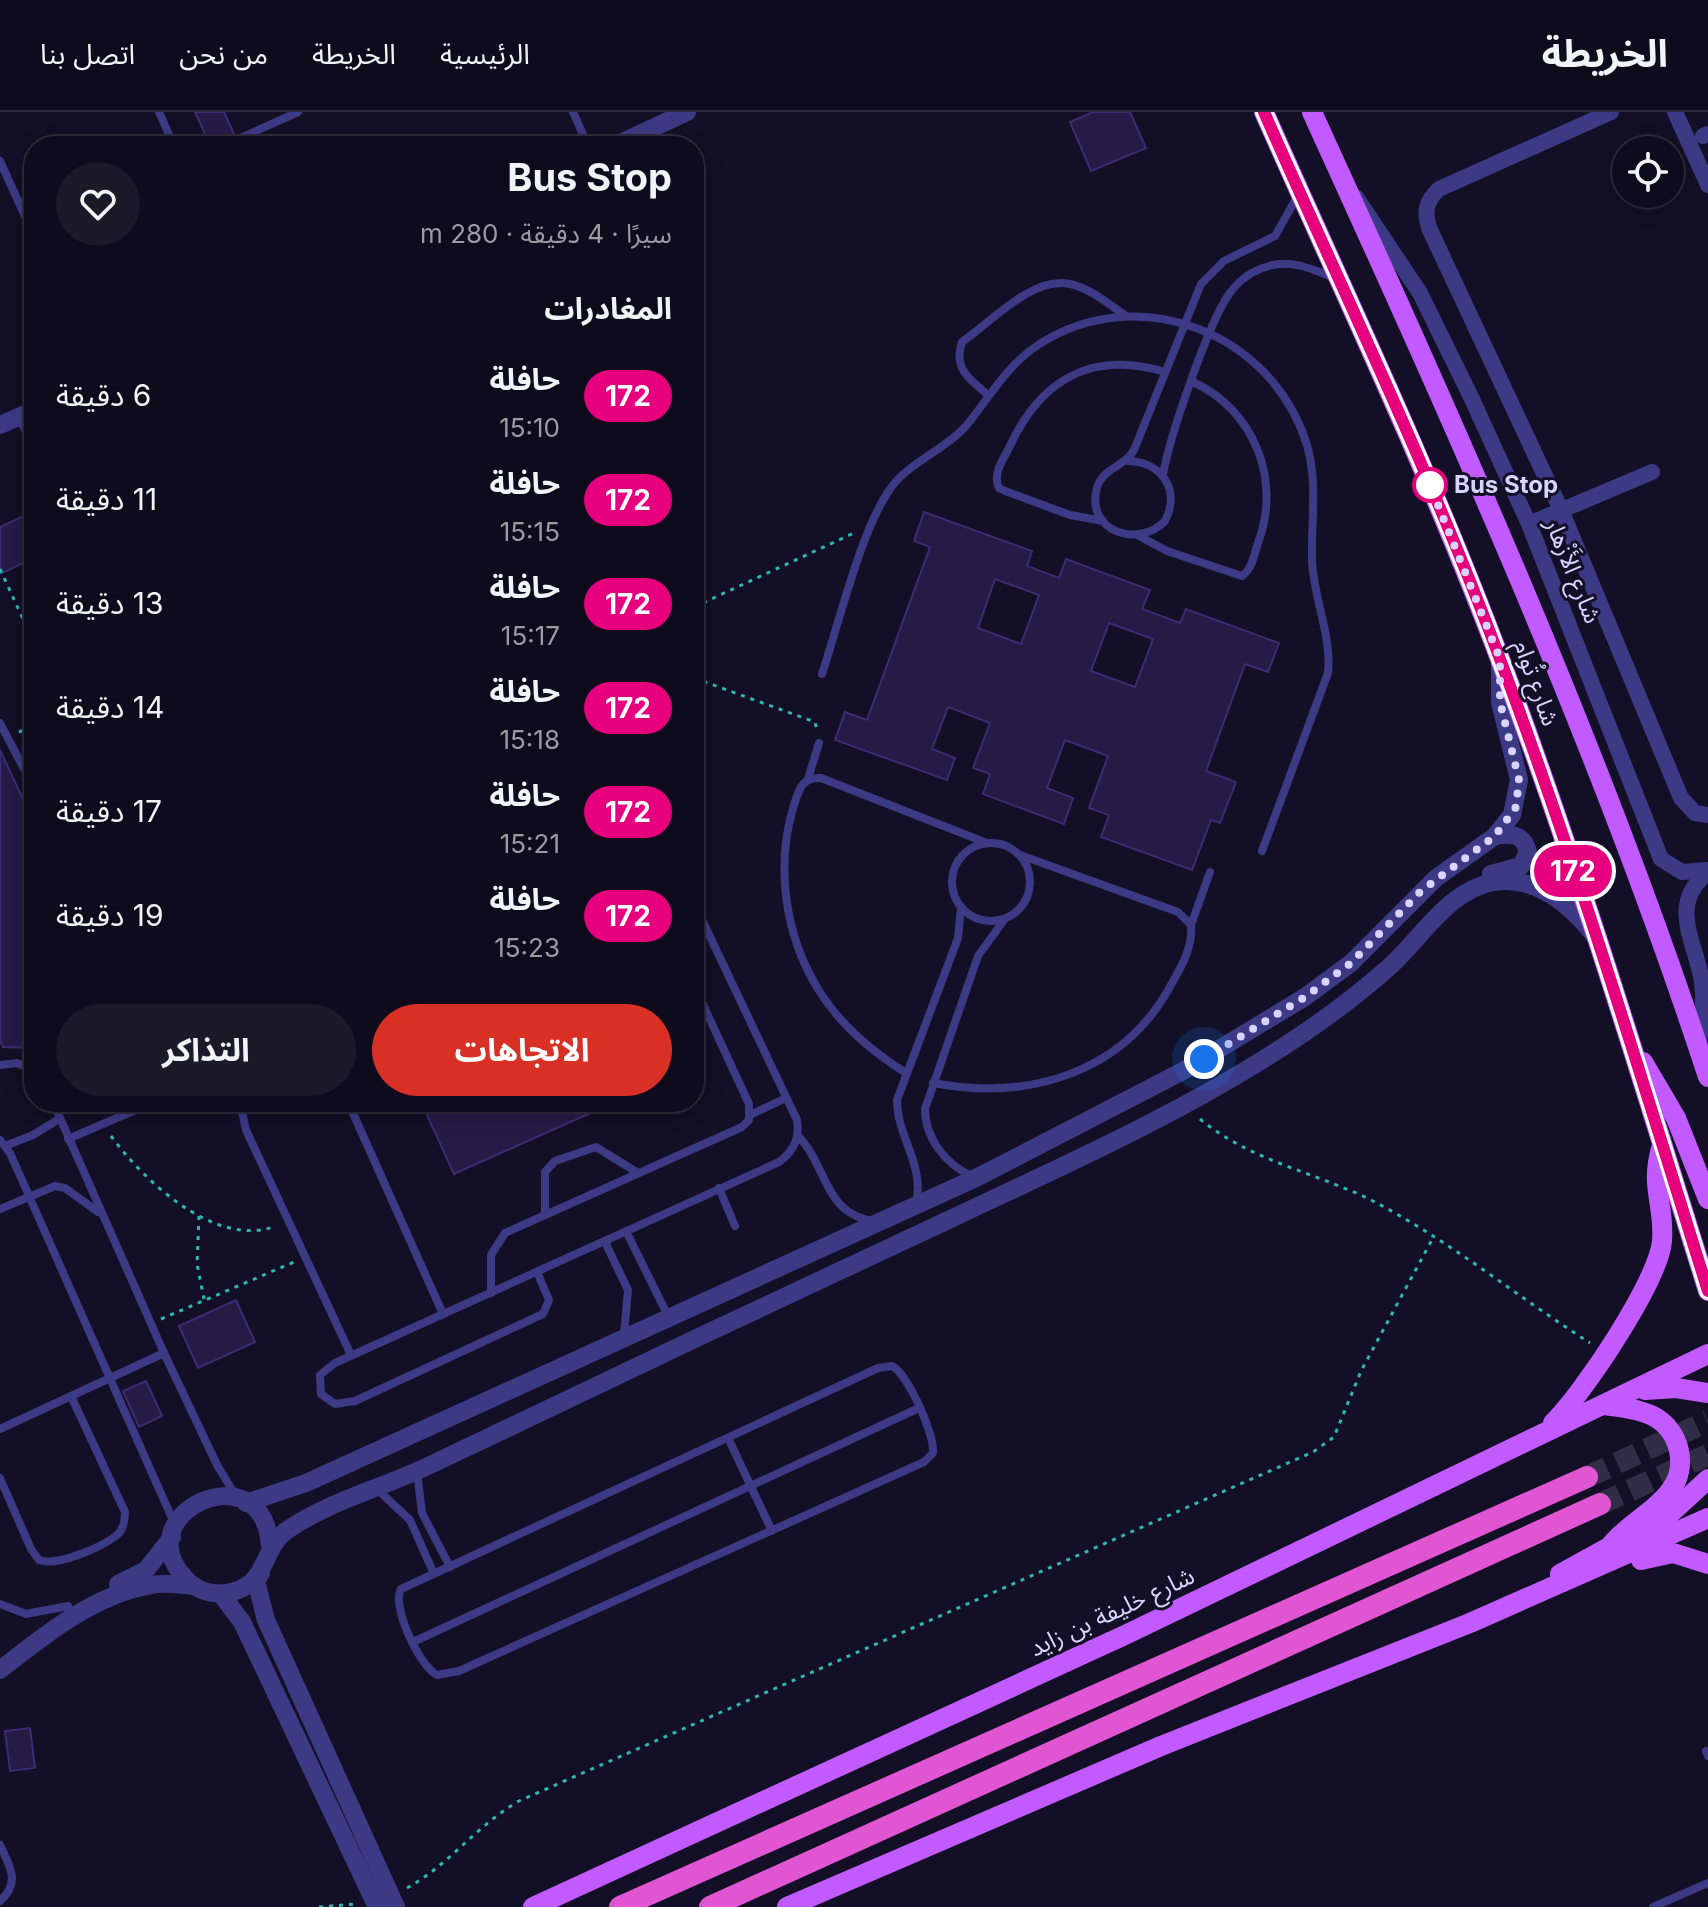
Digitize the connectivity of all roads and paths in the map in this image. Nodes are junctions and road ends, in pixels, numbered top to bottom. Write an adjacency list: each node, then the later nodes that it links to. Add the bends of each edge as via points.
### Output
1 (159, 112): 9 (lane)
2 (298, 112): 10 (lane)
3 (573, 112): 11 (lane)
4 (687, 112): 12 (street)
5 (1264, 112): 16 (main road, شارع تُوام)
6 (1312, 112): 14 (main road, شارع تُوام)
7 (1611, 112): 30 (street, via 1444,187 1426,209 1430,230)
8 (1675, 112): 15 (street)
9 (170, 136)
10 (245, 136)
11 (584, 136)
12 (635, 136)
13 (0, 161): 17 (lane)
14 (1345, 184): 32 (street, شارع الأَزْهار, via 1386,236 1420,293); 63 (main road, شارع تُوام, via 1580,725)
15 (1708, 185)
16 (1299, 192): 18 (main road, شارع تُوام); 20 (lane, via 1275,236 1224,261 1207,276)
17 (24, 214)
18 (1336, 278): 21 (lane, via 1293,264 1266,266 1234,287); 38 (main road, شارع تُوام, via 1424,469)
19 (1125, 315): 20 (lane); 24 (lane, via 1079,325 1037,346); 24 (lane, via 1073,284 1058,282 1031,292 962,342 959,366)
20 (1184, 322): 21 (lane); 22 (lane)
21 (1211, 333): 23 (lane); 51 (lane, via 1251,358 1280,389 1307,447 1314,489 1313,583 1328,648 1328,673)
22 (1165, 372): 27 (lane); 31 (lane, via 1121,364 1098,366 1056,383 1025,415 996,475 1005,491)
23 (1193, 382): 29 (lane); 34 (lane, via 1227,404 1251,435 1265,472 1263,531 1242,576)
24 (987, 394): 33 (lane, via 951,440 896,481)
25 (24, 414): 26 (street)
26 (0, 425)
27 (1128, 461): 29 (lane, via 1141,461); 31 (lane, via 1098,484 1097,509)
28 (1652, 472): 30 (street)
29 (1163, 474): 34 (lane, via 1171,492 1169,512 1158,528)
30 (1561, 510): 32 (street); 48 (street, via 1681,798 1695,813)
31 (1103, 521): 34 (lane, via 1115,532)
32 (1529, 524): 53 (street, شارع الأَزْهار, via 1661,859 1682,872)
33 (872, 526): 36 (path); 39 (lane)
34 (1139, 536)
35 (0, 569): 37 (path)
36 (704, 602)
37 (24, 621)
38 (1500, 659): 49 (street, via 1500,702 1519,794 1512,815); 60 (main road, شارع تُوام)
39 (822, 674)
40 (704, 682): 41 (path)
41 (815, 722)
42 (0, 723): 44 (lane)
43 (24, 730): 44 (path)
44 (4, 739): 46 (lane)
45 (819, 743): 47 (lane)
46 (24, 772)
47 (808, 779): 50 (lane, via 821,778); 66 (lane, via 799,788 786,844 784,874 793,934 835,1014 879,1056)
48 (1708, 815)
49 (1495, 836): 55 (street, via 1520,837 1527,846 1525,862 1471,883); 83 (street, via 1428,884 1351,963 1305,997 1183,1071)
50 (987, 843): 52 (lane, via 999,843); 56 (lane, via 973,847 955,868 954,895)
51 (1262, 851)
52 (1020, 855): 57 (lane, via 1031,878 1030,892 1025,904); 58 (lane, via 1178,912)
53 (1708, 871): 63 (street, شارع الأَزْهار, via 1691,890 1685,909 1703,995)
54 (1210, 872): 58 (lane)
55 (1454, 901): 60 (street, via 1491,882 1520,882 1547,892); 70 (street, via 1352,998)
56 (961, 907): 57 (lane, via 980,920); 66 (lane, via 958,938)
57 (1004, 920): 68 (lane, via 978,956)
58 (1191, 925): 68 (lane, via 1180,968 1152,1014 1091,1065 1014,1090)
59 (704, 927): 69 (lane)
60 (1595, 936): 62 (main road, شارع تُوام)
61 (704, 1007): 75 (lane)
62 (1629, 1043): 81 (main road, شارع تُوام); 86 (main road, via 1676,1118)
63 (1698, 1045): 67 (main road, شارع تُوام)
64 (0, 1065): 65 (lane)
65 (24, 1066)
66 (906, 1073): 87 (lane, via 897,1112 917,1167)
67 (1708, 1077)
68 (933, 1083): 83 (lane, via 925,1109 928,1129 945,1157)
69 (786, 1098): 75 (lane); 78 (lane)
70 (1185, 1104): 96 (path, via 1253,1154 1350,1191); 111 (street)
71 (57, 1112): 76 (lane)
72 (129, 1112): 77 (lane)
73 (245, 1112): 92 (lane, via 246,1130)
74 (352, 1112): 103 (lane)
75 (750, 1115): 82 (lane, via 742,1127)
76 (59, 1119): 79 (lane); 80 (lane, via 33,1135)
77 (102, 1123): 79 (lane); 91 (path, via 124,1154)
78 (798, 1136): 84 (lane, via 779,1162); 93 (lane, via 839,1205 859,1218)
79 (68, 1139): 89 (lane)
80 (2, 1143): 85 (lane)
81 (1662, 1145): 100 (main road, شارع تُوام); 108 (main road, via 1655,1186 1661,1250)
82 (638, 1173): 90 (lane); 90 (lane, via 596,1147 555,1161 545,1172)
83 (976, 1178): 87 (street)
84 (719, 1188): 94 (lane); 95 (lane)
85 (29, 1196): 88 (lane); 89 (lane, via 46,1188 65,1188); 112 (lane)
86 (1708, 1199)
87 (915, 1206): 93 (street)
88 (0, 1209)
89 (102, 1215): 105 (lane)
90 (545, 1215): 101 (lane, via 498,1239 491,1255)
91 (199, 1216): 92 (path, via 248,1233); 102 (path, via 197,1264)
92 (288, 1220): 98 (lane)
93 (883, 1221): 104 (street)
94 (735, 1226)
95 (626, 1231): 97 (lane); 104 (lane)
96 (1434, 1236): 108 (path); 149 (path, via 1361,1371 1334,1437 1313,1452 519,1801)
97 (605, 1242): 99 (lane); 106 (lane, via 628,1290)
98 (306, 1258): 102 (path); 110 (lane)
99 (537, 1272): 101 (lane); 110 (lane, via 549,1300 543,1314 355,1401 327,1401 318,1385 320,1375)
100 (1708, 1291)
101 (491, 1293): 103 (lane)
102 (204, 1300): 105 (path)
103 (443, 1314): 110 (lane)
104 (669, 1319): 106 (street); 111 (street, via 672,1331 667,1340 622,1367)
105 (150, 1323): 107 (lane)
106 (623, 1341): 127 (street, via 306,1483)
107 (164, 1353): 112 (lane); 127 (lane, via 217,1465)
108 (1607, 1353): 119 (main road, via 1584,1389)
109 (1708, 1354): 113 (main road, شارع خليفة بن زايد)
110 (351, 1355)
111 (615, 1377): 121 (street)
112 (109, 1379): 115 (lane); 130 (lane)
113 (1629, 1393): 114 (main road, via 1676,1388); 116 (main road, شارع خليفة بن زايد)
114 (1708, 1393)
115 (71, 1396): 118 (lane); 123 (lane, via 125,1512 117,1535 60,1562 39,1560)
116 (1603, 1405): 119 (main road, شارع خليفة بن زايد); 133 (main road, via 1643,1412 1660,1421 1680,1453 1671,1490)
117 (919, 1408): 120 (lane, via 899,1369 885,1366); 125 (lane); 131 (lane, via 933,1439 930,1459)
118 (0, 1429)
119 (1540, 1435): 151 (main road, شارع خليفة بن زايد, via 1069,1662)
120 (729, 1440): 125 (lane); 135 (lane)
121 (417, 1472): 126 (street); 135 (lane, via 422,1513)
122 (1587, 1477): 152 (highway)
123 (0, 1478)
124 (1708, 1479): 133 (main road, via 1671,1513)
125 (752, 1485): 131 (lane); 143 (lane)
126 (377, 1490): 132 (street, via 303,1521); 137 (lane, via 410,1520)
127 (242, 1501): 130 (street, via 215,1496 201,1500 183,1513); 132 (street, via 264,1521)
128 (1600, 1504): 153 (highway)
129 (1708, 1518): 140 (main road)
130 (173, 1531): 138 (street, via 176,1565); 142 (street, via 155,1560 135,1578)
131 (772, 1531): 143 (lane, via 448,1674 428,1671)
132 (270, 1546): 136 (street)
133 (1610, 1546): 140 (main road, via 1569,1568)
134 (1708, 1564): 140 (main road, via 1661,1553 1584,1585)
135 (450, 1567): 137 (lane)
136 (261, 1573): 139 (street, via 243,1588); 149 (street, via 256,1581 266,1620)
137 (434, 1574): 143 (lane, via 398,1593)
138 (194, 1586): 139 (street); 145 (street, via 153,1584 129,1590 74,1616)
139 (221, 1594): 149 (street, via 242,1622)
140 (1532, 1597): 154 (main road, via 1161,1746)
141 (0, 1604): 142 (lane, via 26,1614)
142 (68, 1606): 144 (street)
143 (413, 1642)
144 (0, 1654)
145 (0, 1670)
146 (0, 1845): 148 (lane, via 12,1870 12,1888)
147 (1708, 1883): 155 (lane)
148 (0, 1901)
149 (385, 1904): 150 (path)
150 (319, 1907)
151 (533, 1907)
152 (620, 1907)
153 (710, 1907)
154 (787, 1907)
155 (1653, 1907)

